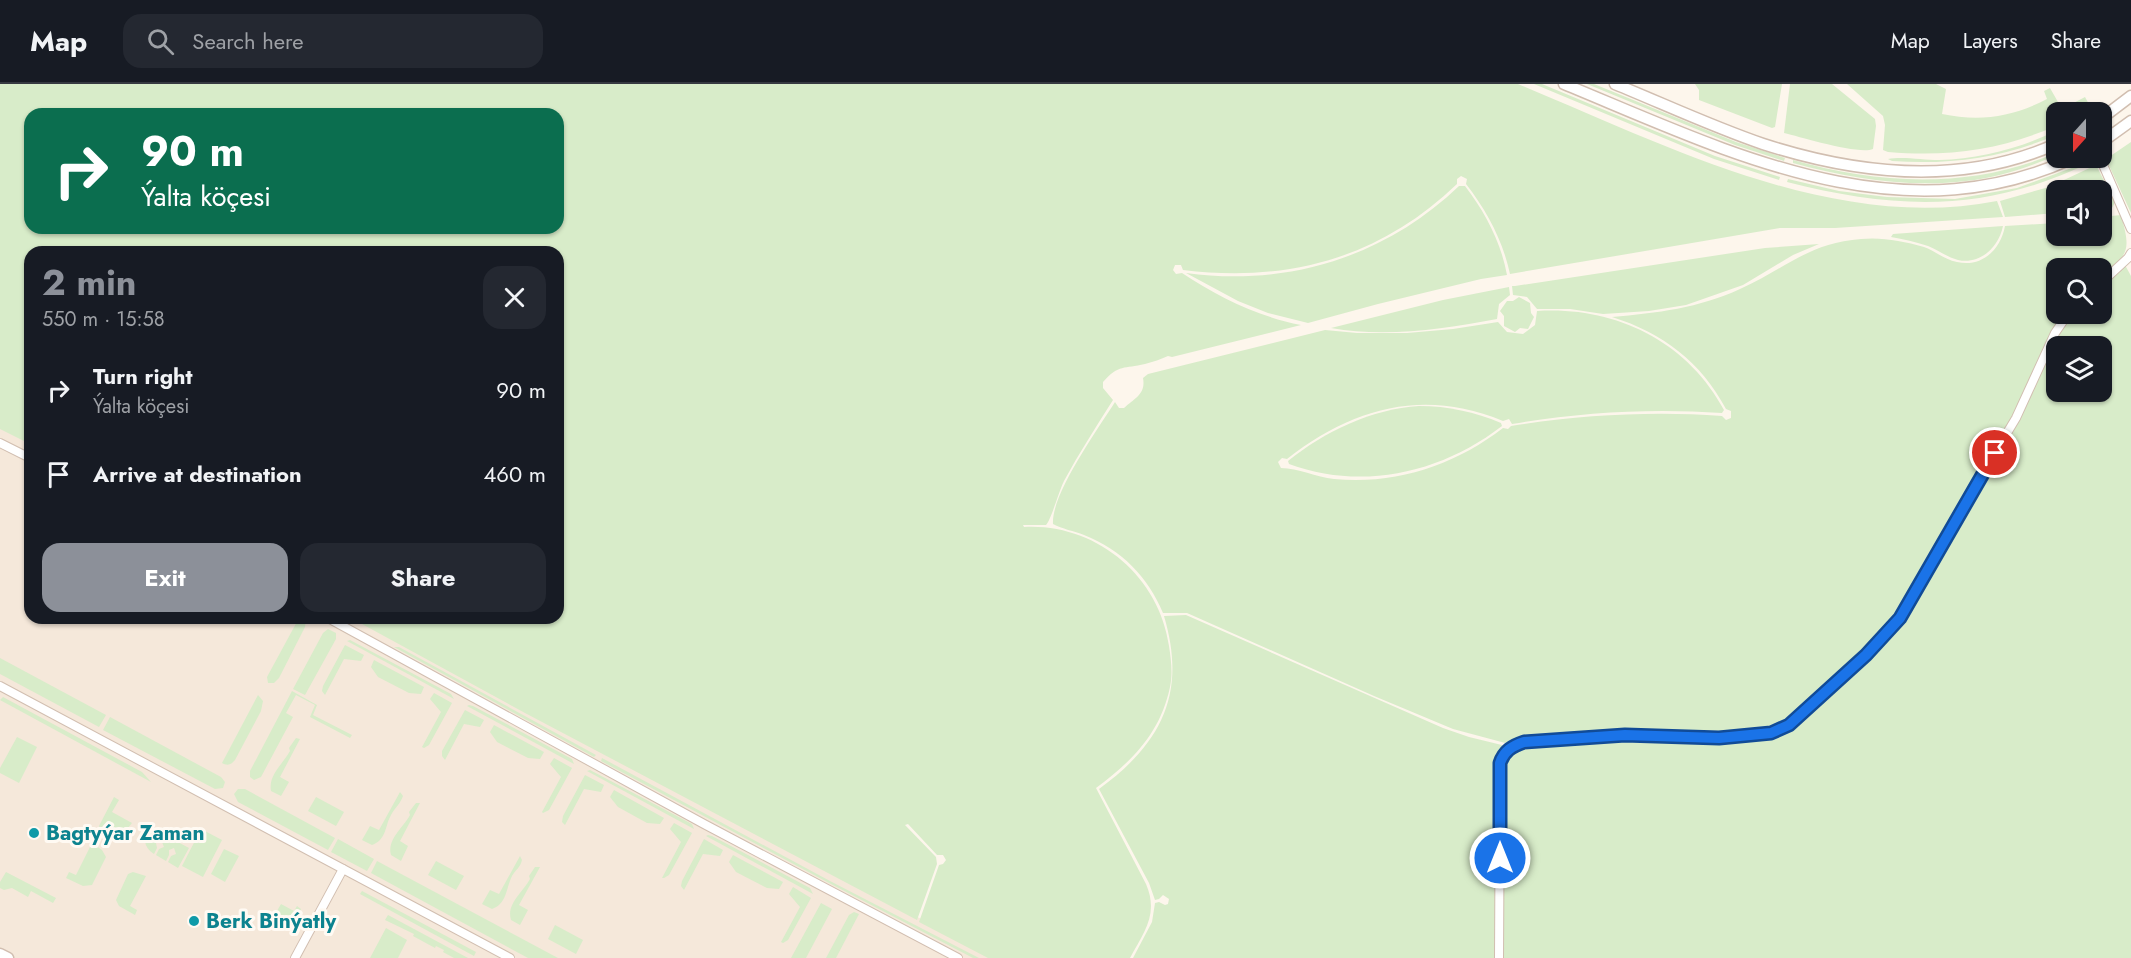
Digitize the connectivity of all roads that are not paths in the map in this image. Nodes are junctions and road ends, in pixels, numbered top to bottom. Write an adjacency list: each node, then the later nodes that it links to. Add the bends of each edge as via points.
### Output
1 (1564, 84): 8 (street, via 1754,160 1874,188 1978,188)
2 (1615, 84): 7 (street, via 1760,143 1852,165 1914,172 1958,171 1998,164)
3 (2131, 96): 4 (street)
4 (2112, 110)
5 (2131, 121): 6 (street)
6 (2112, 135)
7 (2046, 147)
8 (2046, 168)
9 (2104, 168): 10 (street)
10 (2131, 229)
11 (2131, 253): 12 (street)
12 (2112, 273)
13 (2061, 324): 24 (street, via 2016,418 1908,608 1879,642 1789,725 1771,733 1719,738 1625,735 1524,742 1505,753 1500,766)
14 (0, 443): 15 (street)
15 (24, 455)
16 (339, 624): 23 (street, via 694,819)
17 (0, 686): 18 (street)
18 (343, 869): 21 (street); 22 (street)
19 (0, 954): 20 (street)
20 (8, 958)
21 (295, 958)
22 (510, 958)
23 (958, 958)
24 (1499, 958)

